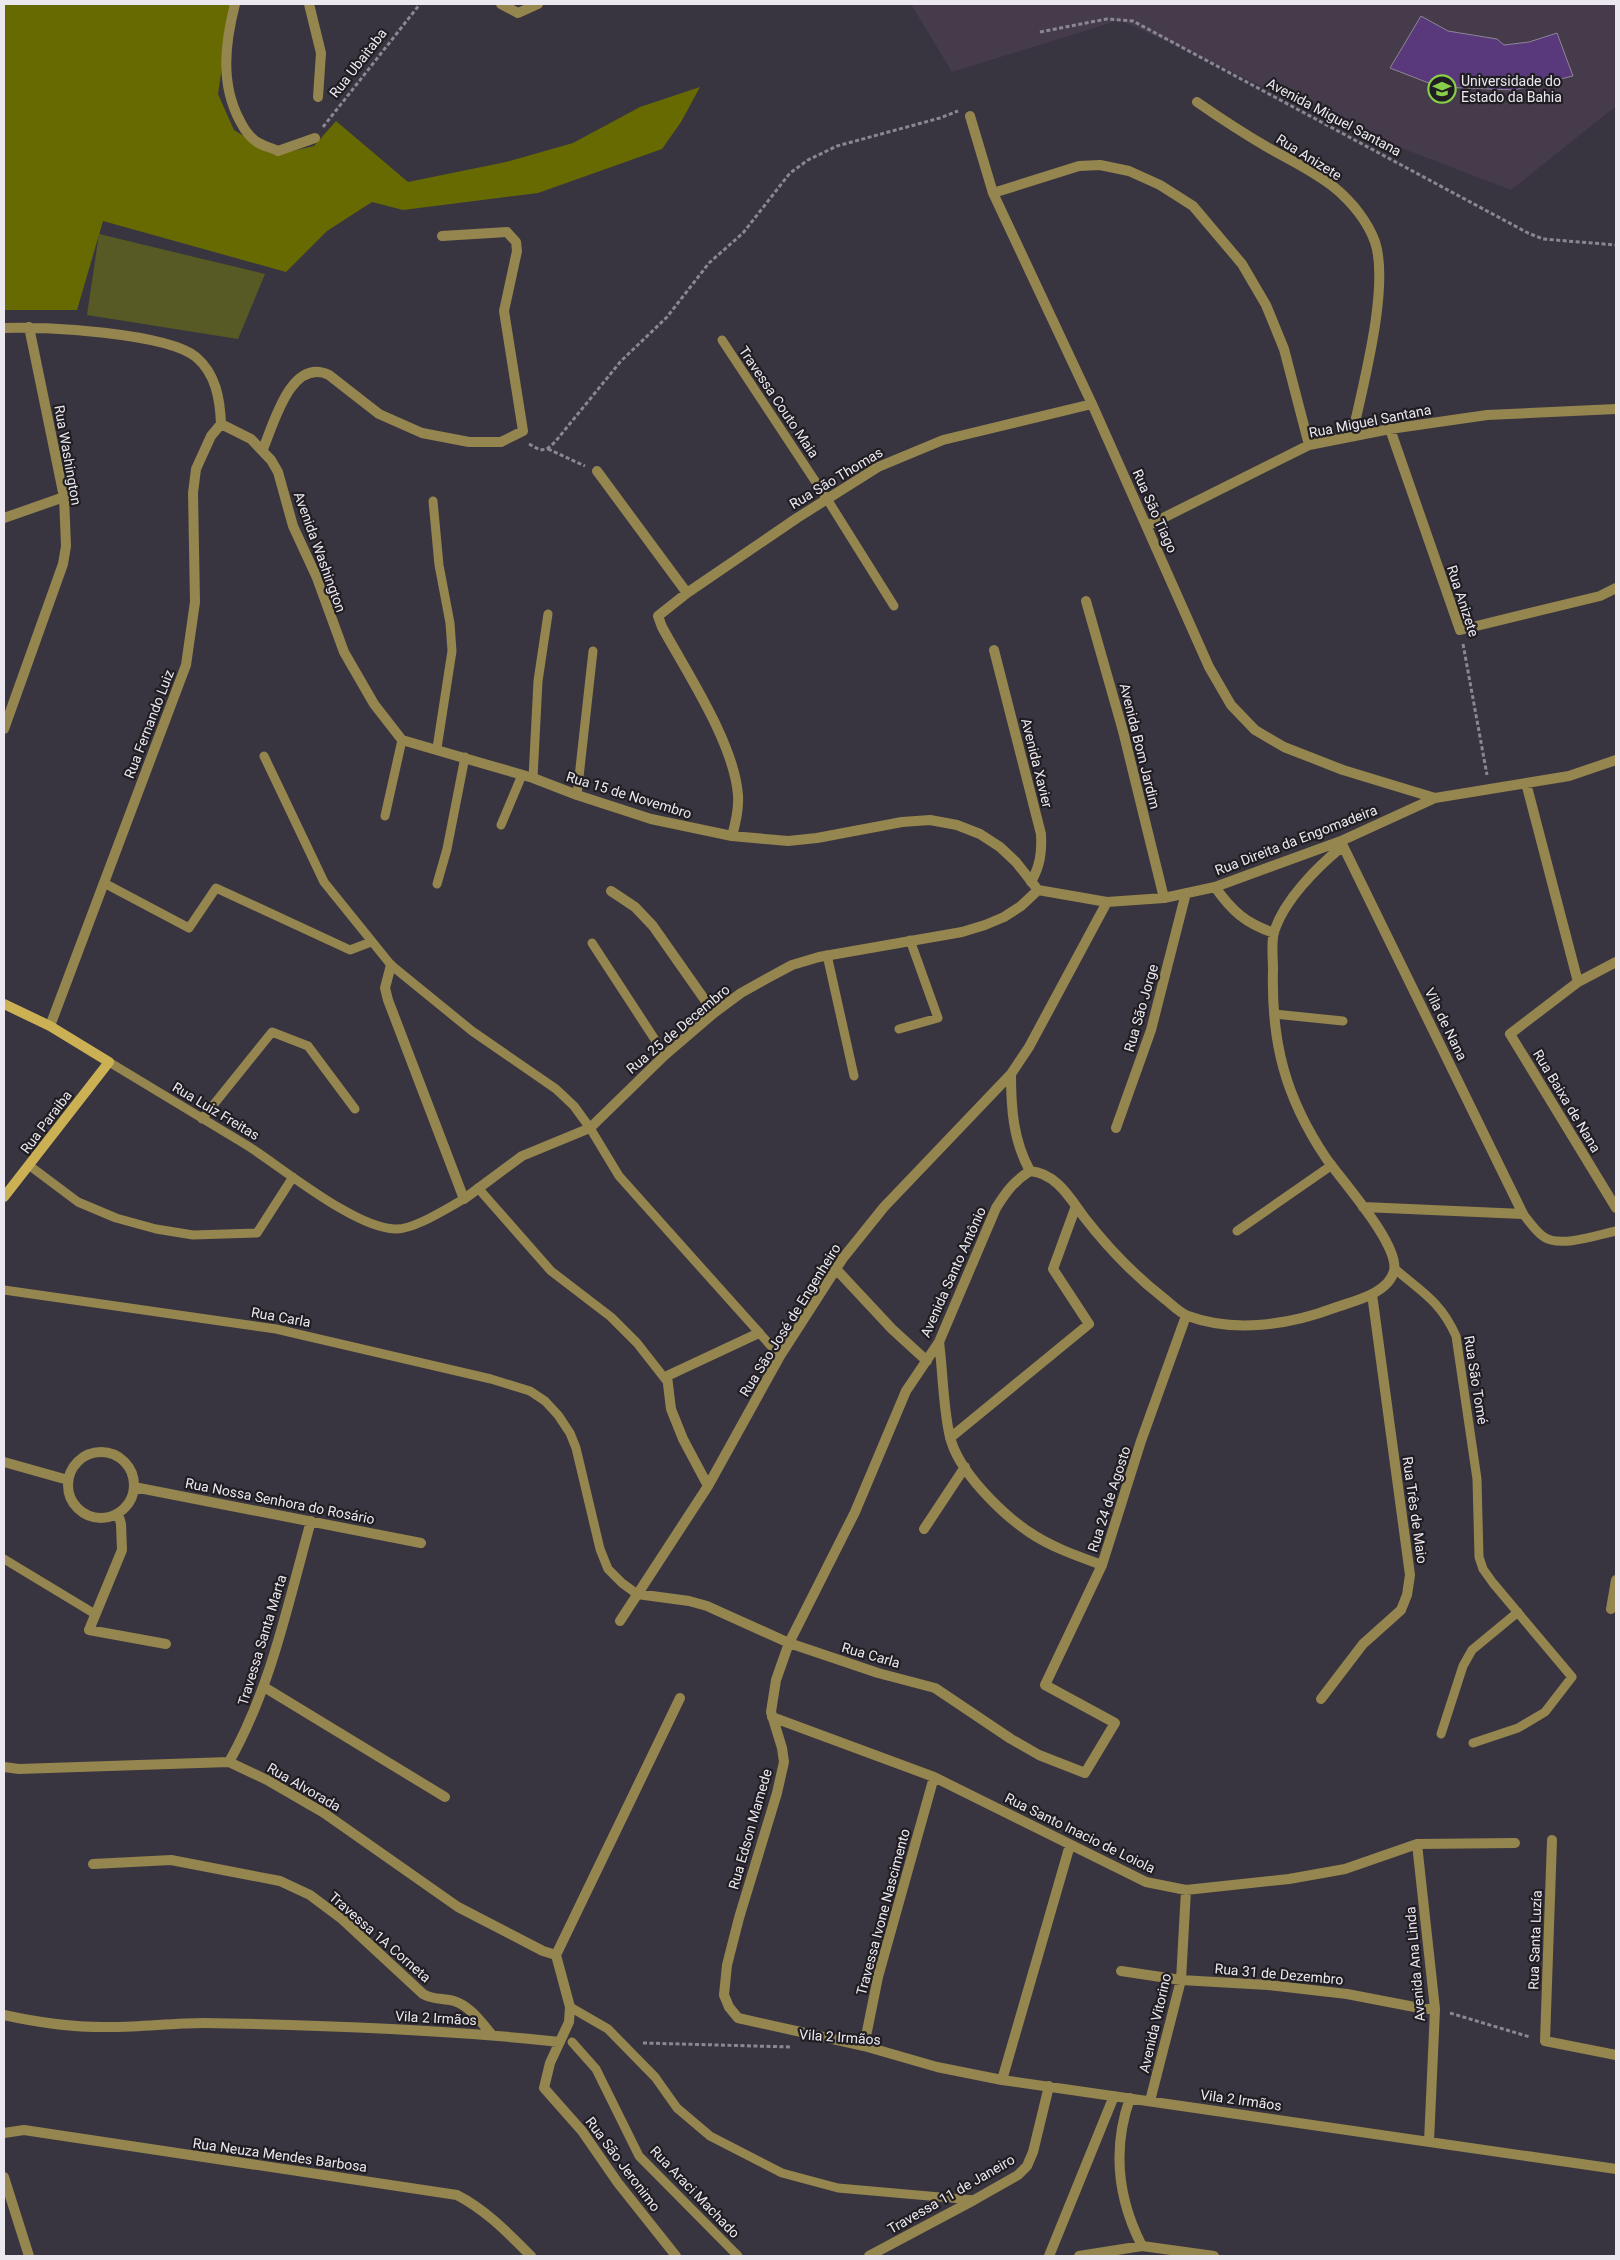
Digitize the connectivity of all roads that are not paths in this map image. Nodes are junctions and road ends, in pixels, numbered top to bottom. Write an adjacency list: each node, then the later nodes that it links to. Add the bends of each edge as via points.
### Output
1 (235, 4): 8 (street, via 227,33 226,78 232,106 246,132 257,142 278,151)
2 (309, 4): 5 (street, via 321,52)
3 (501, 4): 4 (street, via 518,14)
4 (538, 4)
5 (318, 97)
6 (1197, 102): 18 (street, Rua Anizete, via 1335,188 1358,210 1375,242 1380,271 1376,309)
7 (970, 116): 9 (street, Rua São Tiago)
8 (315, 138)
9 (993, 192): 14 (street, Rua São Tiago); 19 (street, via 1079,166 1100,165 1129,171 1160,185 1193,206 1242,264 1266,305 1284,349)
10 (442, 236): 20 (street, via 507,232 516,242 504,311 523,432 501,442 470,442 422,433 379,414 320,371 309,373 288,390)
11 (29, 327): 12 (street); 16 (street, via 145,339 177,347 195,357 210,373 220,404); 22 (street, Rua Washington)
12 (4, 328)
13 (722, 340): 23 (lane, Travessa Couto Maia)
14 (1092, 404): 23 (street, Rua São Thomas, via 943,440 878,466); 26 (street, Rua São Tiago)
15 (1616, 409): 17 (street, Rua Miguel Santana, via 1487,414)
16 (222, 424): 20 (street, Avenida Washington); 50 (street, Rua Fernando Luiz, via 211,436 196,469 193,493 195,602 186,665)
17 (1390, 429): 18 (street, Rua Miguel Santana); 27 (street, Rua Anizete, via 1460,630 1600,596)
18 (1352, 436): 19 (street, Rua Miguel Santana)
19 (1309, 445): 26 (street, Rua Miguel Santana)
20 (263, 449): 36 (street, Avenida Washington, via 278,472 294,526 344,652 374,704)
21 (597, 471): 28 (street)
22 (64, 498): 25 (street); 34 (street, Rua Washington, via 64,564)
23 (827, 499): 28 (street, Rua São Thomas); 30 (lane, Travessa Couto Maia)
24 (433, 501): 37 (lane, via 452,651)
25 (4, 518)
26 (1147, 526): 45 (street, Rua São Tiago, via 1209,667 1231,705 1255,730 1284,748)
27 (1616, 588)
28 (687, 593): 48 (street, Rua São Thomas, via 658,616 725,744 734,770 738,815)
29 (1086, 601): 56 (street, Avenida Bom Jardim, via 1123,730)
30 (894, 606)
31 (548, 614): 42 (lane, via 538,680)
32 (994, 650): 52 (street, Avenida Xavier, via 1041,834 1042,851)
33 (593, 651): 44 (lane)
34 (6, 719): 35 (street, Rua Washington)
35 (4, 729)
36 (402, 740): 37 (street, Rua 15 de Novembro); 46 (lane)
37 (437, 748): 39 (street, Rua 15 de Novembro)
38 (264, 756): 60 (lane, via 324,882)
39 (465, 757): 41 (street, Rua 15 de Novembro); 51 (lane)
40 (1616, 760): 43 (street, Rua Direita da Engomadeira, via 1569,776)
41 (522, 774): 42 (street, Rua 15 de Novembro); 47 (lane)
42 (533, 778): 44 (street, Rua 15 de Novembro)
43 (1526, 783): 45 (street, Rua Direita da Engomadeira); 65 (street)
44 (577, 795): 48 (street, Rua 15 de Novembro, via 651,819)
45 (1435, 798): 49 (street, Rua Direita da Engomadeira)
46 (385, 816)
47 (501, 825)
48 (732, 836): 52 (street, Rua 15 de Novembro, via 788,841 930,820 980,834 1016,862)
49 (1342, 844): 53 (street, Rua Direita da Engomadeira); 58 (street, via 1296,893); 90 (street, Vila de Nana)
50 (104, 883): 60 (lane, via 189,928 216,888 350,950); 70 (street, Rua Fernando Luiz)
51 (438, 884)
52 (1034, 886): 57 (street, Rua Direita da Engomadeira); 59 (street, Rua 25 de Decembro, via 1021,906 1004,917 962,932)
53 (1215, 887): 55 (street, Rua Direita da Engomadeira); 58 (street, via 1239,916)
54 (611, 891): 67 (street, via 635,907 653,926)
55 (1186, 893): 56 (street, Rua Direita da Engomadeira); 79 (street, Rua São Jorge, via 1152,1030)
56 (1164, 898): 57 (street, Rua Direita da Engomadeira)
57 (1107, 902): 74 (street, Rua São José de Engenheiro, via 1029,1047)
58 (1274, 933): 68 (street)
59 (910, 940): 62 (street, Rua 25 de Decembro); 71 (lane, via 938,1018)
60 (371, 942): 64 (lane)
61 (592, 943): 72 (lane)
62 (827, 955): 67 (street, Rua 25 de Decembro, via 792,966 766,979); 75 (lane)
63 (1616, 962): 65 (street)
64 (391, 965): 78 (lane, via 472,1031 556,1090 574,1106); 86 (street, via 386,988 388,1000)
65 (1578, 982): 89 (street, Rua Baixa de Nana, via 1510,1034)
66 (4, 1004): 70 (street, Rua Luiz Freitas)
67 (714, 1013): 72 (street, Rua 25 de Decembro)
68 (1274, 1014): 69 (lane); 80 (street, via 1285,1078 1301,1116)
69 (1343, 1021)
70 (50, 1026): 73 (street, Rua Luiz Freitas)
71 (899, 1029)
72 (665, 1055): 78 (street, Rua 25 de Decembro)
73 (109, 1062): 77 (lane, Rua Luiz Freitas); 81 (street, Rua Paraiba)
74 (1011, 1074): 82 (street, via 1014,1130); 94 (street, Rua São José de Engenheiro, via 884,1208)
75 (854, 1076)
76 (355, 1109): 77 (lane, via 308,1046 272,1032)
77 (202, 1119): 83 (lane, Rua Luiz Freitas)
78 (590, 1128): 84 (street, Rua 25 de Decembro, via 522,1156); 99 (lane, via 619,1176)
79 (1116, 1128)
80 (1332, 1165): 88 (street); 92 (lane)
81 (30, 1166): 83 (lane, via 78,1202 101,1212 156,1229 193,1235 257,1233); 85 (street, Rua Paraiba)
82 (1030, 1171): 87 (street, via 1050,1178); 100 (street, Avenida Santo Antônio, via 1017,1179 996,1208)
83 (293, 1177): 91 (lane, Rua Luiz Freitas, via 368,1223 398,1230)
84 (478, 1188): 86 (street, Rua 25 de Decembro); 103 (lane, via 551,1272 611,1317)
85 (4, 1197)
86 (464, 1199): 91 (lane, Rua 25 de Decembro)
87 (1076, 1206): 98 (street, via 1138,1278); 104 (street, via 1053,1269 1089,1324)
88 (1363, 1207): 90 (street); 95 (street, via 1386,1240)
89 (1616, 1208)
90 (1524, 1214): 93 (lane, via 1544,1237 1554,1241)
91 (417, 1224)
92 (1238, 1231)
93 (1616, 1231)
94 (836, 1269): 101 (street, Rua São José de Engenheiro); 102 (street)
95 (1395, 1269): 97 (street, via 1389,1284); 119 (lane, Rua São Tomé, via 1436,1303 1447,1316 1456,1336 1477,1479 1479,1557 1493,1583)
96 (4, 1290): 117 (lane, Rua Carla, via 276,1329 530,1391 545,1401 570,1433 608,1569)
97 (1372, 1294): 98 (street, via 1298,1320 1221,1324); 126 (street, Rua Três de Maio, via 1410,1575 1401,1610 1363,1644)
98 (1186, 1316): 115 (street, Rua 24 de Agosto, via 1141,1441)
99 (759, 1333): 101 (lane); 103 (street, via 672,1372)
100 (939, 1342): 102 (street, Avenida Santo Antônio); 104 (street)
101 (780, 1356): 108 (street, Rua São José de Engenheiro)
102 (927, 1361): 123 (street, Avenida Santo Antônio, via 906,1391 855,1512)
103 (666, 1380): 108 (street, via 671,1409)
104 (950, 1438): 106 (street)
105 (4, 1462): 107 (street)
106 (965, 1467): 112 (street); 115 (street, via 1002,1509 1030,1532 1062,1550)
107 (68, 1480): 109 (street, via 82,1457 100,1451 124,1461 134,1478); 110 (street, via 72,1501 87,1515 98,1518)
108 (708, 1486): 117 (street, Rua São José de Engenheiro)
109 (134, 1487): 110 (street, via 129,1502); 111 (street, Rua Nossa Senhora do Rosário)
110 (118, 1513): 120 (street, via 122,1524 122,1550)
111 (311, 1521): 113 (street, Rua Nossa Senhora do Rosário); 124 (street, Travessa Santa Marta)
112 (924, 1529)
113 (421, 1544)
114 (4, 1559): 120 (lane)
115 (1102, 1565): 132 (street, Rua 24 de Agosto, via 1046,1685 1115,1723)
116 (1616, 1580): 118 (street)
117 (637, 1594): 121 (street, Rua São José de Engenheiro); 123 (street, Rua Carla, via 707,1606)
118 (1611, 1609)
119 (1518, 1612): 128 (lane, via 1472,1650 1463,1666); 129 (lane, Rua São Tomé, via 1572,1677 1545,1712 1518,1728)
120 (95, 1614): 122 (street, via 89,1630)
121 (620, 1621)
122 (166, 1644)
123 (789, 1644): 127 (street, Rua Edson Mamede, via 776,1680); 132 (street, Rua Carla, via 935,1688 1011,1739)
124 (264, 1687): 130 (street, Travessa Santa Marta, via 247,1731); 134 (street)
125 (680, 1698): 141 (street)
126 (1321, 1699)
127 (772, 1717): 133 (street, Rua Santo Inacio de Loiola); 144 (street, Rua Edson Mamede, via 784,1762 739,1918 727,1965)
128 (1440, 1734)
129 (1473, 1743)
130 (229, 1762): 131 (street, Rua Alvorada); 141 (street, Rua Alvorada, via 324,1813 458,1907 543,1951)
131 (4, 1767)
132 (1085, 1773)
133 (934, 1777): 138 (street, Rua Santo Inacio de Loiola); 151 (street, Travessa Ivone Nascimento, via 878,1977)
134 (445, 1797)
135 (1552, 1840): 152 (street, Rua Santa Luzía, via 1545,2041)
136 (1515, 1843): 137 (street, Rua Santo Inacio de Loiola)
137 (1417, 1844): 140 (street, Rua Santo Inacio de Loiola, via 1345,1869 1289,1879); 146 (street, Avenida Ana Linda)
138 (1070, 1845): 140 (street, Rua Santo Inacio de Loiola, via 1146,1882); 153 (street)
139 (93, 1864): 148 (street, Travessa 1A Corneta, via 170,1860 280,1881 310,1895 342,1919 423,1994 466,2006)
140 (1186, 1890): 143 (street, Avenida Vitorino)
141 (556, 1954): 145 (street)
142 (1121, 1971): 143 (street, Rua 31 de Dezembro)
143 (1181, 1980): 146 (street, Rua 31 de Dezembro, via 1268,1984); 157 (street, Avenida Vitorino)
144 (724, 1996): 151 (street, Vila 2 Irmãos, via 738,2018)
145 (570, 2007): 149 (street, via 569,2022); 162 (lane, via 600,2022 658,2080 677,2108 710,2136 782,2173 838,2188)
146 (1435, 2009): 159 (street, Avenida Ana Linda)
147 (4, 2015): 148 (street, Vila 2 Irmãos, via 75,2027 190,2023)
148 (492, 2034): 149 (street, Vila 2 Irmãos)
149 (560, 2042): 167 (street, Rua São Jeronimo, via 544,2083 546,2090 582,2131)
150 (572, 2042): 168 (lane, Rua Araci Machado, via 596,2069 639,2156)
151 (868, 2048): 153 (street, Vila 2 Irmãos)
152 (1616, 2055)
153 (1002, 2080): 154 (street, Vila 2 Irmãos)
154 (1049, 2086): 155 (street, Vila 2 Irmãos); 162 (street, Travessa 11 de Janeiro, via 1027,2166 1018,2175)
155 (1114, 2096): 156 (street, Vila 2 Irmãos); 170 (street)
156 (1130, 2098): 157 (street, Vila 2 Irmãos); 163 (street, via 1121,2123 1122,2187 1130,2222)
157 (1150, 2101): 159 (street, Vila 2 Irmãos)
158 (4, 2133): 166 (street, Rua Neuza Mendes Barbosa, via 24,2130 457,2195 475,2204)
159 (1429, 2142): 160 (street, Vila 2 Irmãos)
160 (1616, 2169)
161 (4, 2177): 165 (street)
162 (974, 2200): 169 (street, Travessa 11 de Janeiro)
163 (1142, 2246): 164 (street); 172 (street)
164 (1098, 2255): 171 (street)
165 (29, 2256)
166 (531, 2256)
167 (676, 2256)
168 (738, 2256)
169 (869, 2256)
170 (1049, 2256)
171 (1079, 2256)
172 (1214, 2256)

